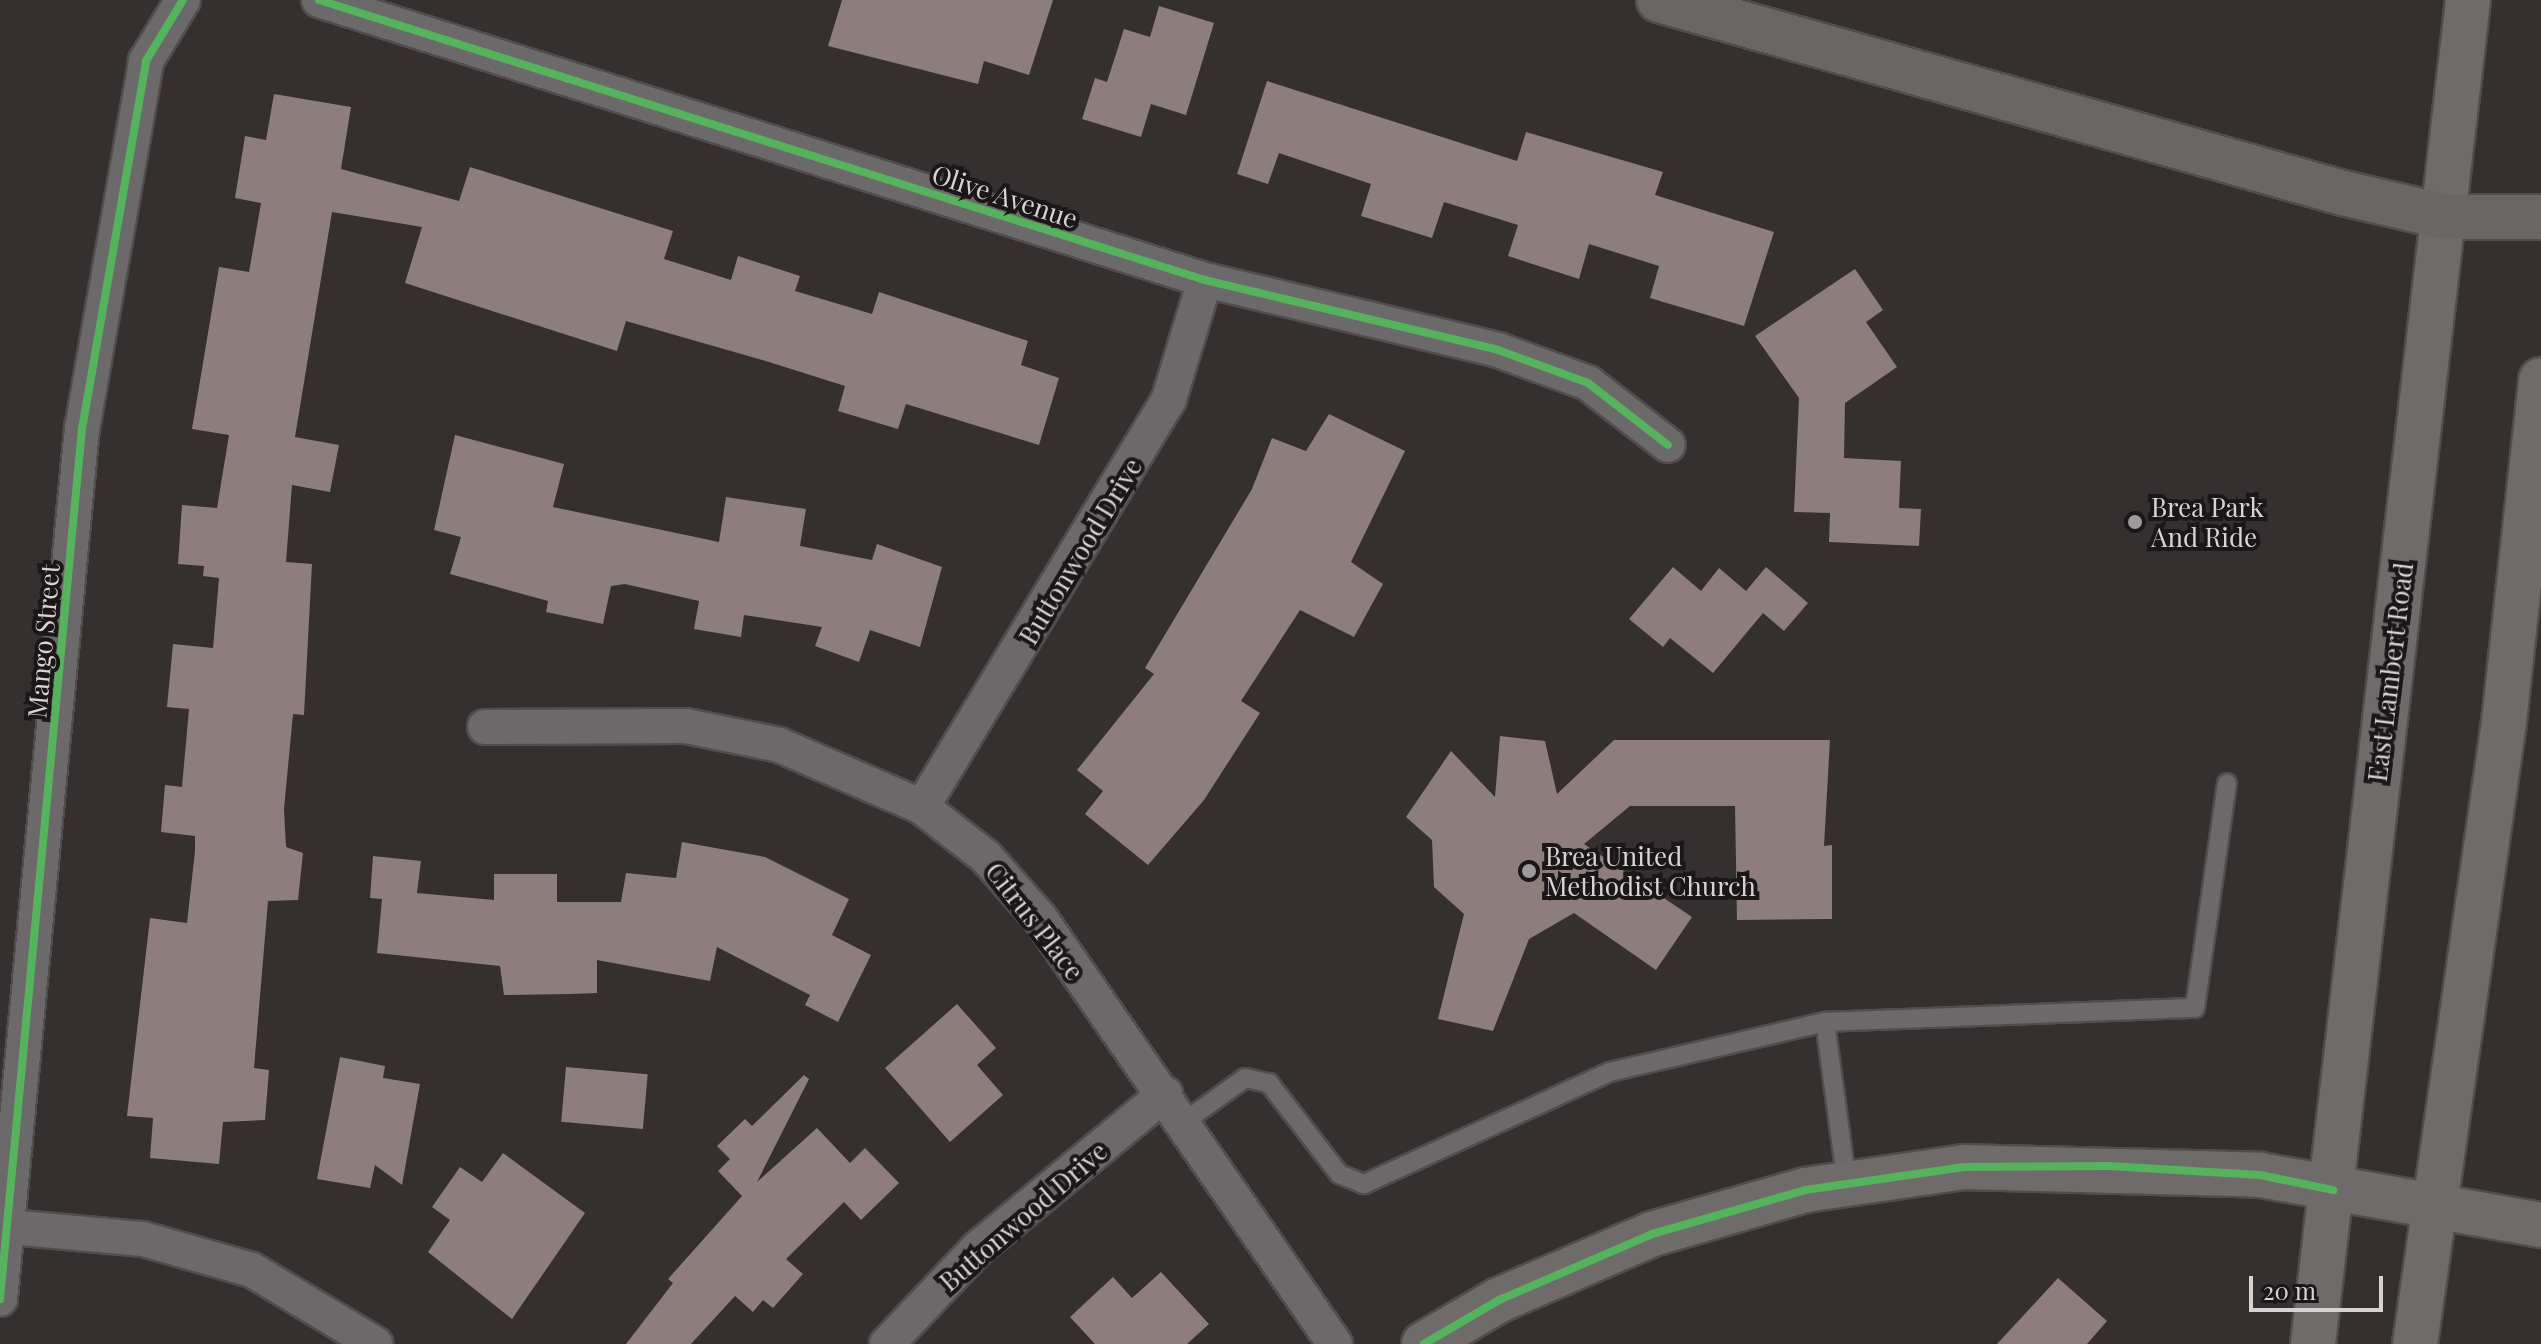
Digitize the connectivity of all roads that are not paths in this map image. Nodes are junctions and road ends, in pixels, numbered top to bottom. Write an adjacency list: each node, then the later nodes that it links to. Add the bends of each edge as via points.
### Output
1 (183, 0): 19 (street, Mango Street, via 146,61 82,429)
2 (319, 0): 7 (street, Olive Avenue)
3 (1659, 0): 5 (highway)
4 (2468, 0): 5 (main road, East Lambert Road)
5 (2446, 217): 6 (highway); 16 (main road, East Lambert Road, via 2375,776)
6 (2541, 217)
7 (1205, 280): 9 (street, Olive Avenue, via 1498,350 1588,383); 12 (street, Buttonwood Drive, via 1169,399)
8 (2541, 380): 17 (main road, via 2504,722)
9 (1668, 445)
10 (485, 727): 12 (street, Citrus Place, via 686,726 779,745)
11 (2227, 783): 13 (lane, via 2195,1008)
12 (922, 807): 14 (street, Citrus Place, via 986,857 1040,918)
13 (1825, 1022): 14 (lane, via 1610,1072 1364,1184 1339,1174 1269,1083 1245,1078); 15 (lane)
14 (1175, 1108): 22 (street, Buttonwood Drive, via 977,1249); 23 (street, Citrus Place)
15 (1847, 1184): 16 (main road, via 1964,1167 2109,1166 2260,1175); 24 (main road, via 1652,1234 1499,1300)
16 (2333, 1190): 17 (main road); 25 (main road, East Lambert Road)
17 (2437, 1206): 18 (main road); 26 (main road)
18 (2541, 1225)
19 (10, 1227): 20 (street, Mango Street); 21 (street, via 143,1239 252,1270)
20 (0, 1299)
21 (375, 1344)
22 (887, 1344)
23 (1335, 1344)
24 (1424, 1344)
25 (2313, 1344)
26 (2415, 1344)

